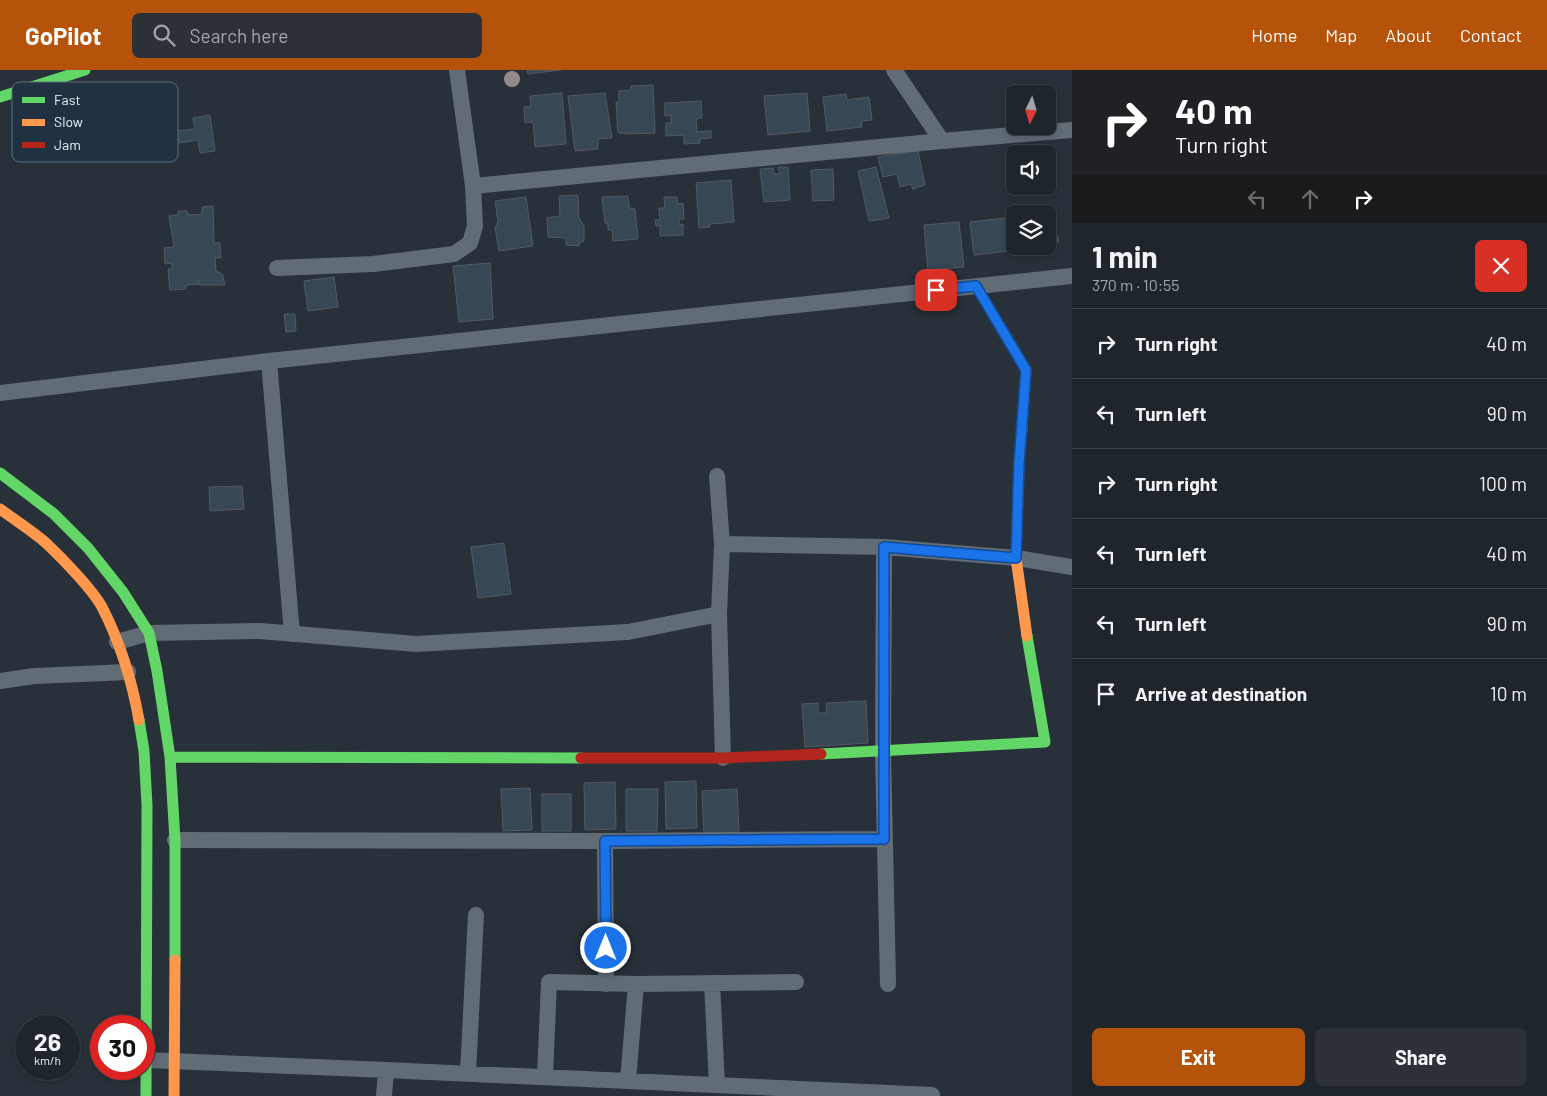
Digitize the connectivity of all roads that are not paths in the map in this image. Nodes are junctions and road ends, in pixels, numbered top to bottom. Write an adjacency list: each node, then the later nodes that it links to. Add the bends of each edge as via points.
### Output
1 (85, 70): 4 (main road)
2 (457, 70): 9 (street)
3 (894, 70): 8 (street)
4 (49, 82)
5 (12, 94): 6 (main road)
6 (0, 98)
7 (1072, 130): 8 (street)
8 (942, 141): 9 (street)
9 (473, 186): 10 (street, via 475,226 470,243 454,254 373,264)
10 (277, 268)
11 (1072, 276): 12 (street)
12 (976, 286): 13 (street); 20 (main road, via 1026,370)
13 (269, 361): 14 (street); 24 (street)
14 (0, 392)
15 (0, 473): 23 (main road, via 54,514 88,548 123,592)
16 (717, 476): 18 (street)
17 (0, 509): 25 (main road, via 46,543 80,579 101,606)
18 (722, 544): 19 (street); 22 (street)
19 (884, 547): 20 (street); 28 (street)
20 (1016, 558): 21 (street); 28 (main road, via 1045,742)
21 (1072, 567)
22 (719, 614): 24 (street, via 628,632 416,644); 30 (street)
23 (149, 633): 24 (street, via 260,631); 25 (street); 29 (main road)
24 (292, 634)
25 (117, 642): 26 (main road)
26 (128, 672): 27 (street, via 34,676); 40 (main road, via 144,750)
27 (0, 681)
28 (883, 752): 30 (main road); 31 (street)
29 (170, 756): 30 (main road); 32 (main road)
30 (723, 758)
31 (884, 839): 33 (street); 39 (street)
32 (175, 840): 33 (street); 42 (main road)
33 (605, 841): 37 (street)
34 (476, 915): 44 (street)
35 (796, 982): 36 (street)
36 (712, 983): 38 (street); 48 (street)
37 (606, 984): 38 (street); 45 (street, via 549,982)
38 (636, 984): 47 (street)
39 (888, 984)
40 (146, 1015)
41 (155, 1060): 42 (street)
42 (174, 1061): 43 (street); 51 (main road)
43 (386, 1070): 44 (street); 52 (street)
44 (468, 1074): 45 (street)
45 (545, 1077): 47 (street)
46 (146, 1080): 50 (main road)
47 (628, 1081): 48 (street)
48 (717, 1085): 49 (street)
49 (932, 1095)
50 (146, 1096)
51 (174, 1096)
52 (384, 1096)

